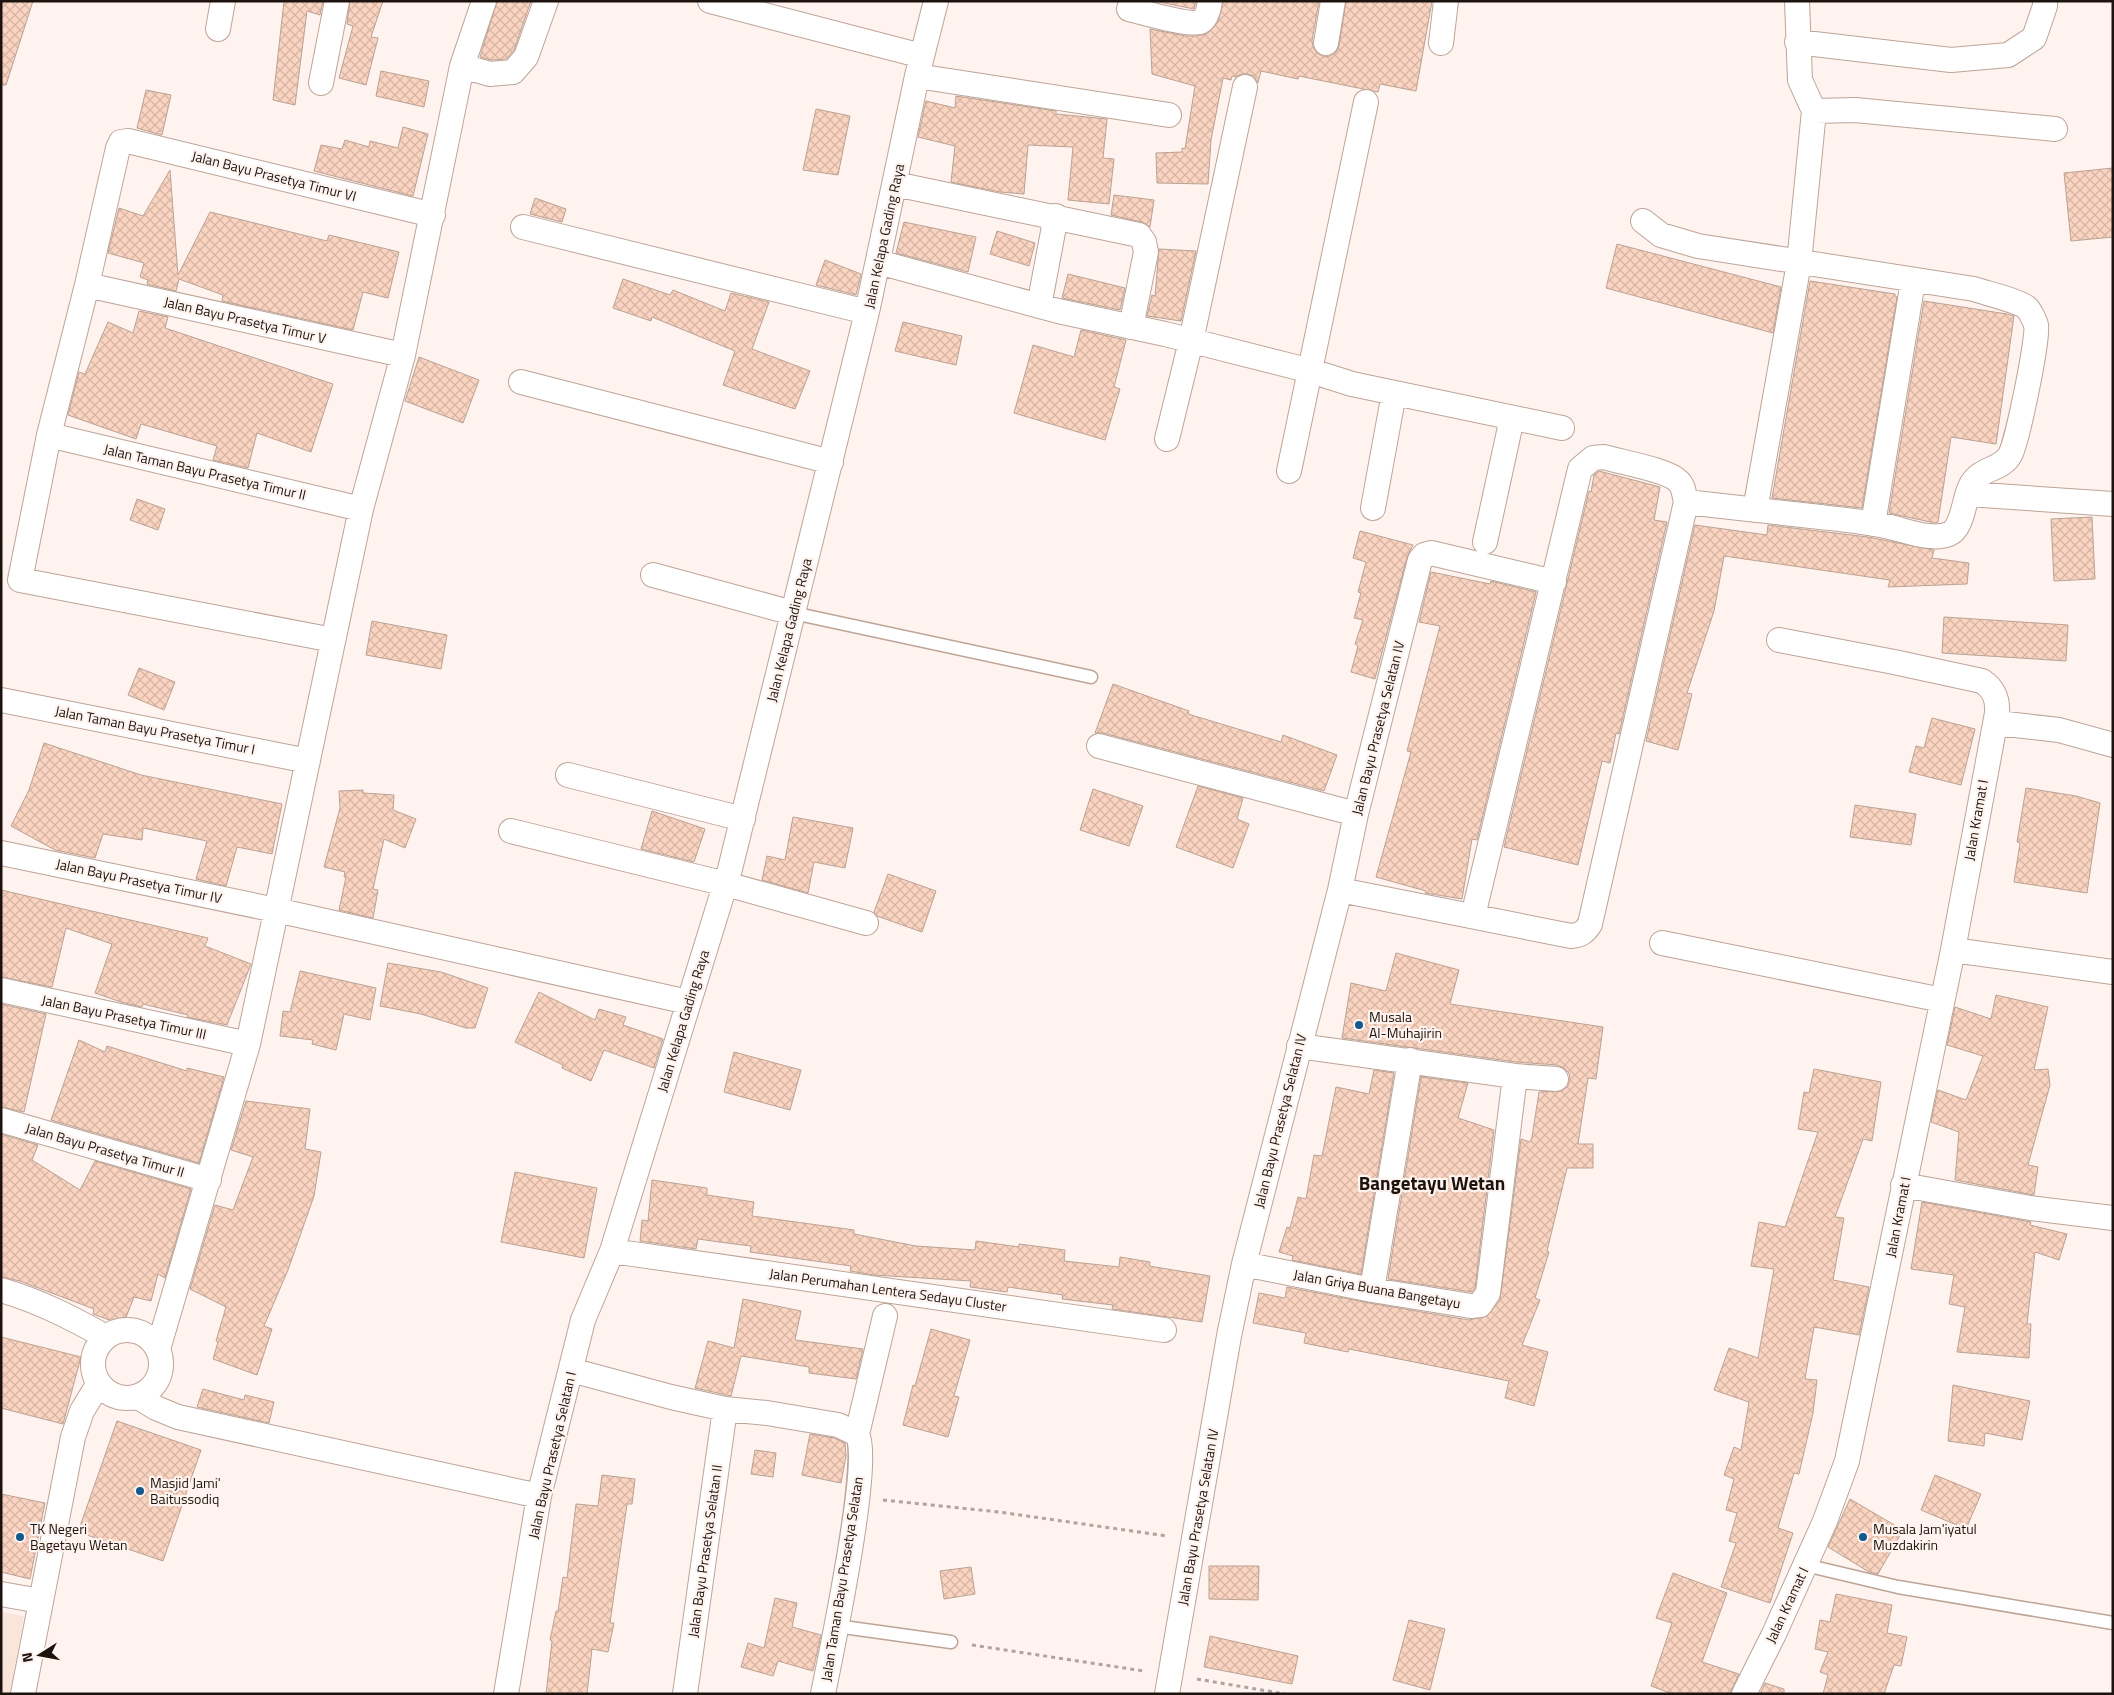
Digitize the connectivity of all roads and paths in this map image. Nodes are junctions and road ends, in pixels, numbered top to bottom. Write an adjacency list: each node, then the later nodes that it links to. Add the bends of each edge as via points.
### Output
1 (223, 1): 13 (street)
2 (337, 1): 19 (street)
3 (484, 1): 17 (street)
4 (546, 1): 17 (street, via 526,58 513,72 490,74)
5 (710, 1): 18 (street)
6 (936, 1): 18 (street, Jalan Kelapa Gading Raya)
7 (1210, 1): 12 (street, via 1206,17 1200,22 1189,23)
8 (1333, 1): 15 (street)
9 (1446, 1): 16 (street)
10 (1797, 1): 14 (street)
11 (2045, 1): 14 (street, via 2034,38 2008,55 1951,60)
12 (1129, 9)
13 (218, 29)
14 (1797, 42): 22 (street, via 1800,80)
15 (1326, 43)
16 (1441, 43)
17 (462, 66): 26 (street)
18 (920, 66): 23 (street); 25 (street, Jalan Kelapa Gading Raya)
19 (321, 84)
20 (1245, 87): 37 (street)
21 (1366, 102): 39 (street)
22 (1814, 111): 24 (street, via 1855,110); 31 (street)
23 (1169, 115)
24 (2055, 129)
25 (895, 184): 27 (street); 30 (street, Jalan Kelapa Gading Raya)
26 (433, 215): 33 (street, Jalan Bayu Prasetya Timur VI, via 128,141 121,142); 38 (street)
27 (1056, 216): 34 (street); 36 (street, via 1139,235 1144,242 1146,252)
28 (1643, 221): 31 (street, via 1661,235 1698,246)
29 (523, 227): 35 (street)
30 (878, 262): 34 (street); 35 (street, Jalan Kelapa Gading Raya)
31 (1799, 263): 32 (street); 53 (street)
32 (1913, 280): 48 (street, via 2002,297 2026,308 2036,325 2020,423 2012,449 2002,464 1976,478); 54 (street)
33 (87, 285): 38 (street, Jalan Bayu Prasetya Timur V); 44 (street)
34 (1039, 306): 36 (street)
35 (867, 312): 46 (street, Jalan Kelapa Gading Raya)
36 (1130, 327): 37 (street)
37 (1191, 341): 39 (street); 45 (street)
38 (402, 355): 52 (street)
39 (1311, 371): 41 (street); 47 (street)
40 (521, 382): 46 (street)
41 (1394, 393): 42 (street); 51 (street)
42 (1512, 418): 43 (street); 55 (street)
43 (1562, 428)
44 (49, 435): 52 (street, Jalan Taman Bayu Prasetya Timur II); 57 (street)
45 (1167, 439)
46 (831, 462): 59 (street, Jalan Kelapa Gading Raya)
47 (1290, 471)
48 (1968, 494): 50 (street); 54 (street, via 1961,517 1950,534 1921,534)
49 (1686, 502): 53 (street); 58 (street, via 1678,480 1668,474 1604,457 1593,458 1580,469); 76 (street, via 1590,924 1580,935 1571,936)
50 (2113, 504)
51 (1373, 508)
52 (361, 509): 60 (street)
53 (1755, 510): 54 (street)
54 (1873, 524)
55 (1485, 542)
56 (653, 575): 59 (street)
57 (10, 579): 60 (street)
58 (1554, 582): 69 (street, Jalan Bayu Prasetya Selatan IV, via 1431,553 1424,555 1420,560); 76 (street)
59 (793, 613): 62 (lane); 70 (street, Jalan Kelapa Gading Raya)
60 (333, 640): 67 (street)
61 (1779, 640): 64 (street, Jalan Kramat I, via 1982,681 1991,687 1998,703)
62 (1091, 677)
63 (1, 700): 67 (street, Jalan Taman Bayu Prasetya Timur I)
64 (1997, 723): 65 (street, via 2059,730); 79 (street, Jalan Kramat I, via 1985,771)
65 (2113, 745)
66 (1099, 746): 69 (street)
67 (308, 761): 75 (street)
68 (568, 775): 70 (street)
69 (1356, 814): 74 (street, Jalan Bayu Prasetya Selatan IV)
70 (743, 819): 73 (street, Jalan Kelapa Gading Raya)
71 (511, 832): 73 (street)
72 (1, 853): 75 (street, Jalan Bayu Prasetya Timur IV)
73 (726, 884): 77 (street); 83 (street, Jalan Kelapa Gading Raya)
74 (1340, 890): 76 (street); 85 (street, Jalan Bayu Prasetya Selatan IV)
75 (276, 910): 83 (street, Jalan Bayu Prasetya Timur IV); 84 (street)
76 (1473, 916)
77 (866, 923)
78 (1662, 943): 82 (street)
79 (1953, 950): 80 (street); 82 (street, Jalan Kramat I)
80 (2113, 972)
81 (1, 990): 84 (street, Jalan Bayu Prasetya Timur III)
82 (1942, 1000): 91 (street, Jalan Kramat I)
83 (688, 1002): 93 (street, Jalan Kelapa Gading Raya)
84 (248, 1044): 90 (street)
85 (1299, 1046): 86 (street); 94 (street, Jalan Bayu Prasetya Selatan IV)
86 (1410, 1060): 87 (street); 96 (street)
87 (1516, 1076): 88 (street); 96 (street, Jalan Griya Buana Bangetayu, via 1485,1300 1480,1305 1471,1306)
88 (1556, 1078)
89 (1, 1120): 90 (street, Jalan Bayu Prasetya Timur II)
90 (209, 1180): 100 (street)
91 (1904, 1185): 92 (street, via 2030,1208); 109 (street, Jalan Kramat I, via 1852,1440 1838,1487)
92 (2113, 1218)
93 (612, 1251): 98 (street, Jalan Perumahan Lentera Sedayu Cluster); 101 (street, Jalan Bayu Prasetya Selatan I, via 583,1320)
94 (1244, 1264): 96 (street, Jalan Griya Buana Bangetayu); 108 (street, Jalan Bayu Prasetya Selatan IV)
95 (1, 1290): 99 (street, via 68,1316)
96 (1372, 1290)
97 (885, 1316): 105 (street)
98 (1164, 1330)
99 (106, 1338): 100 (street, via 117,1331 141,1332); 102 (street, via 94,1359)
100 (158, 1349): 103 (street, via 160,1373 155,1384)
101 (571, 1370): 104 (street, via 671,1398); 106 (street, Jalan Bayu Prasetya Selatan I)
102 (99, 1383): 103 (street, via 117,1397); 111 (street, via 82,1411 73,1437)
103 (138, 1397): 106 (street, via 178,1417)
104 (725, 1409): 105 (street, via 830,1424); 118 (street, Jalan Bayu Prasetya Selatan II)
105 (857, 1434): 107 (street, Jalan Taman Bayu Prasetya Selatan, via 862,1451)
106 (539, 1496): 117 (street, Jalan Bayu Prasetya Selatan I)
107 (857, 1497): 108 (path, via 999,1512); 113 (street, Jalan Taman Bayu Prasetya Selatan)
108 (1195, 1540): 115 (street, Jalan Bayu Prasetya Selatan IV)
109 (1805, 1565): 112 (lane, via 1898,1587); 121 (street, Jalan Kramat I)
110 (1, 1594): 111 (street)
111 (40, 1601): 116 (street)
112 (2113, 1623)
113 (836, 1626): 114 (lane); 119 (street, Jalan Taman Bayu Prasetya Selatan)
114 (951, 1642): 115 (path)
115 (1170, 1684): 120 (path)
116 (23, 1694)
117 (506, 1694)
118 (686, 1694)
119 (823, 1694)
120 (1285, 1694)
121 (1744, 1694)

